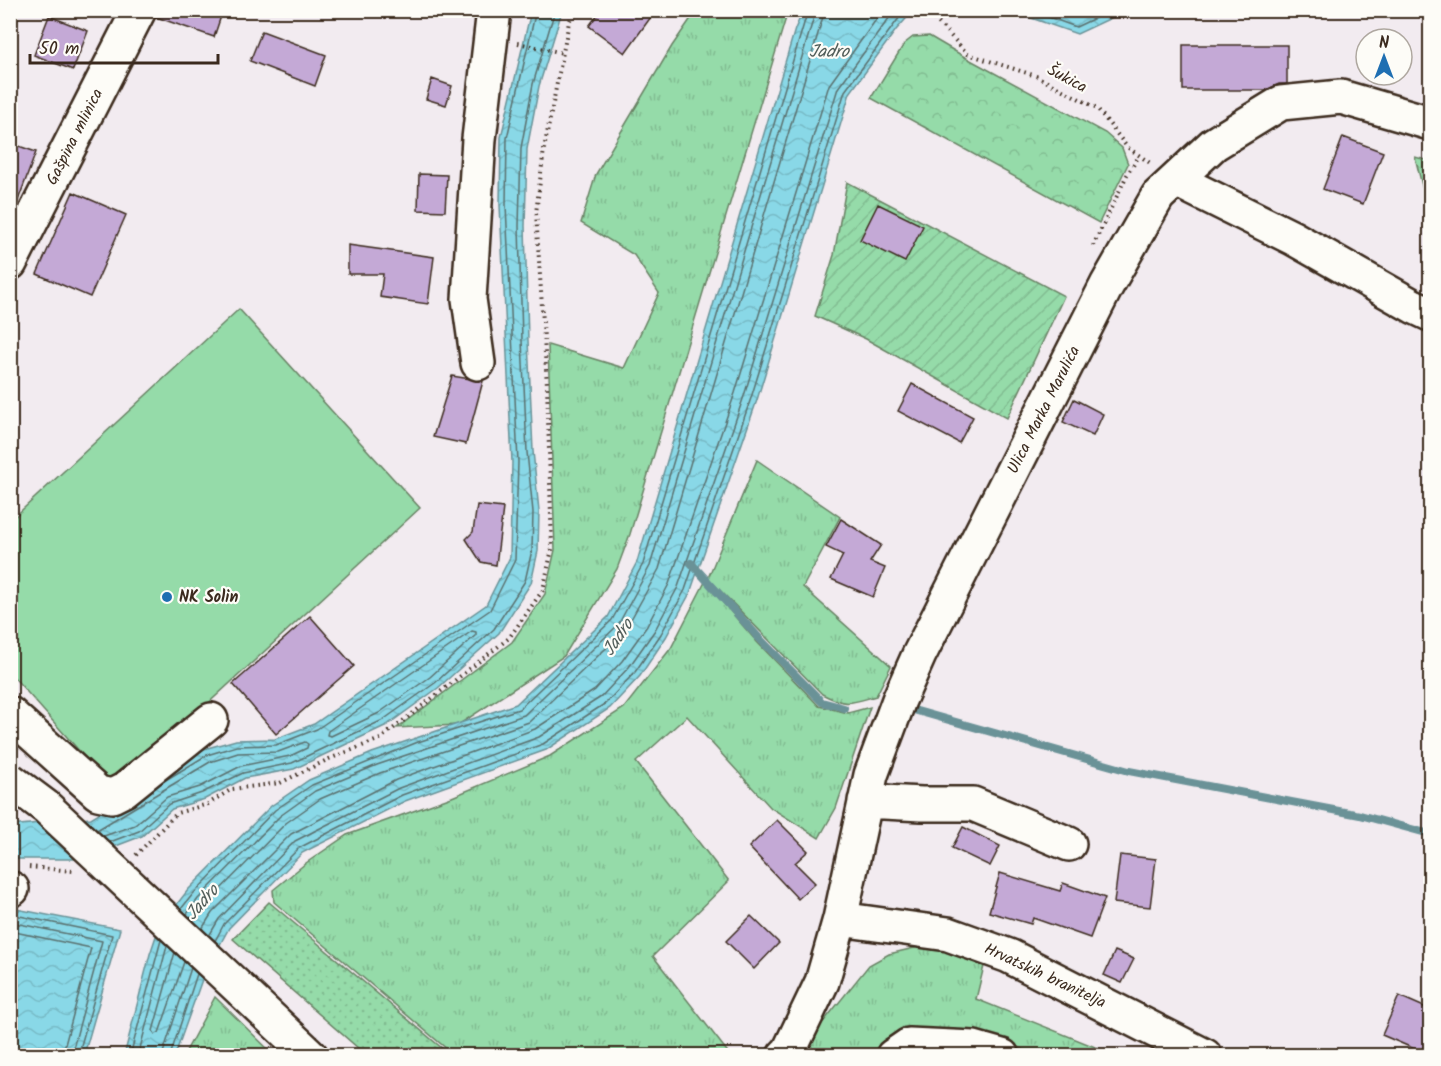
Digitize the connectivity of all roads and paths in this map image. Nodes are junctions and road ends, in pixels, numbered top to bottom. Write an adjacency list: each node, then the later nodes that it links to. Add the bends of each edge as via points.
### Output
1 (139, 10): 8 (street, Gašpina mlinica)
2 (575, 10): 5 (path)
3 (926, 10): 7 (path, Šukica, via 968,54 1036,76 1097,108 1127,147)
4 (493, 24): 5 (path); 10 (street, via 479,139 470,299)
5 (563, 53): 16 (path, via 536,213 552,549 543,590 509,638 380,739 280,783 232,789 208,804 177,813)
6 (1431, 123): 7 (street, Ulica Marka Marulića, via 1341,97 1281,103 1214,144)
7 (1176, 180): 9 (street, via 1293,238); 14 (street, Ulica Marka Marulića, via 1158,196 1107,285 919,655 871,775)
8 (10, 263)
9 (1431, 314)
10 (478, 363)
11 (10, 714): 12 (street, via 98,793 112,796)
12 (211, 720)
13 (10, 780): 21 (street, bridge, via 46,807)
14 (865, 801): 15 (street, via 973,804); 19 (street, Ulica Marka Marulića)
15 (1069, 843)
16 (136, 855)
17 (76, 871): 18 (path)
18 (15, 882)
19 (840, 919): 20 (street, Hrvatskih branitelja, via 948,934 1010,956); 22 (street, Ulica Marka Marulića, via 822,982)
20 (1198, 1054)
21 (311, 1056)
22 (784, 1056)
23 (893, 1056): 24 (street, via 909,1045 974,1048)
24 (1002, 1056)

